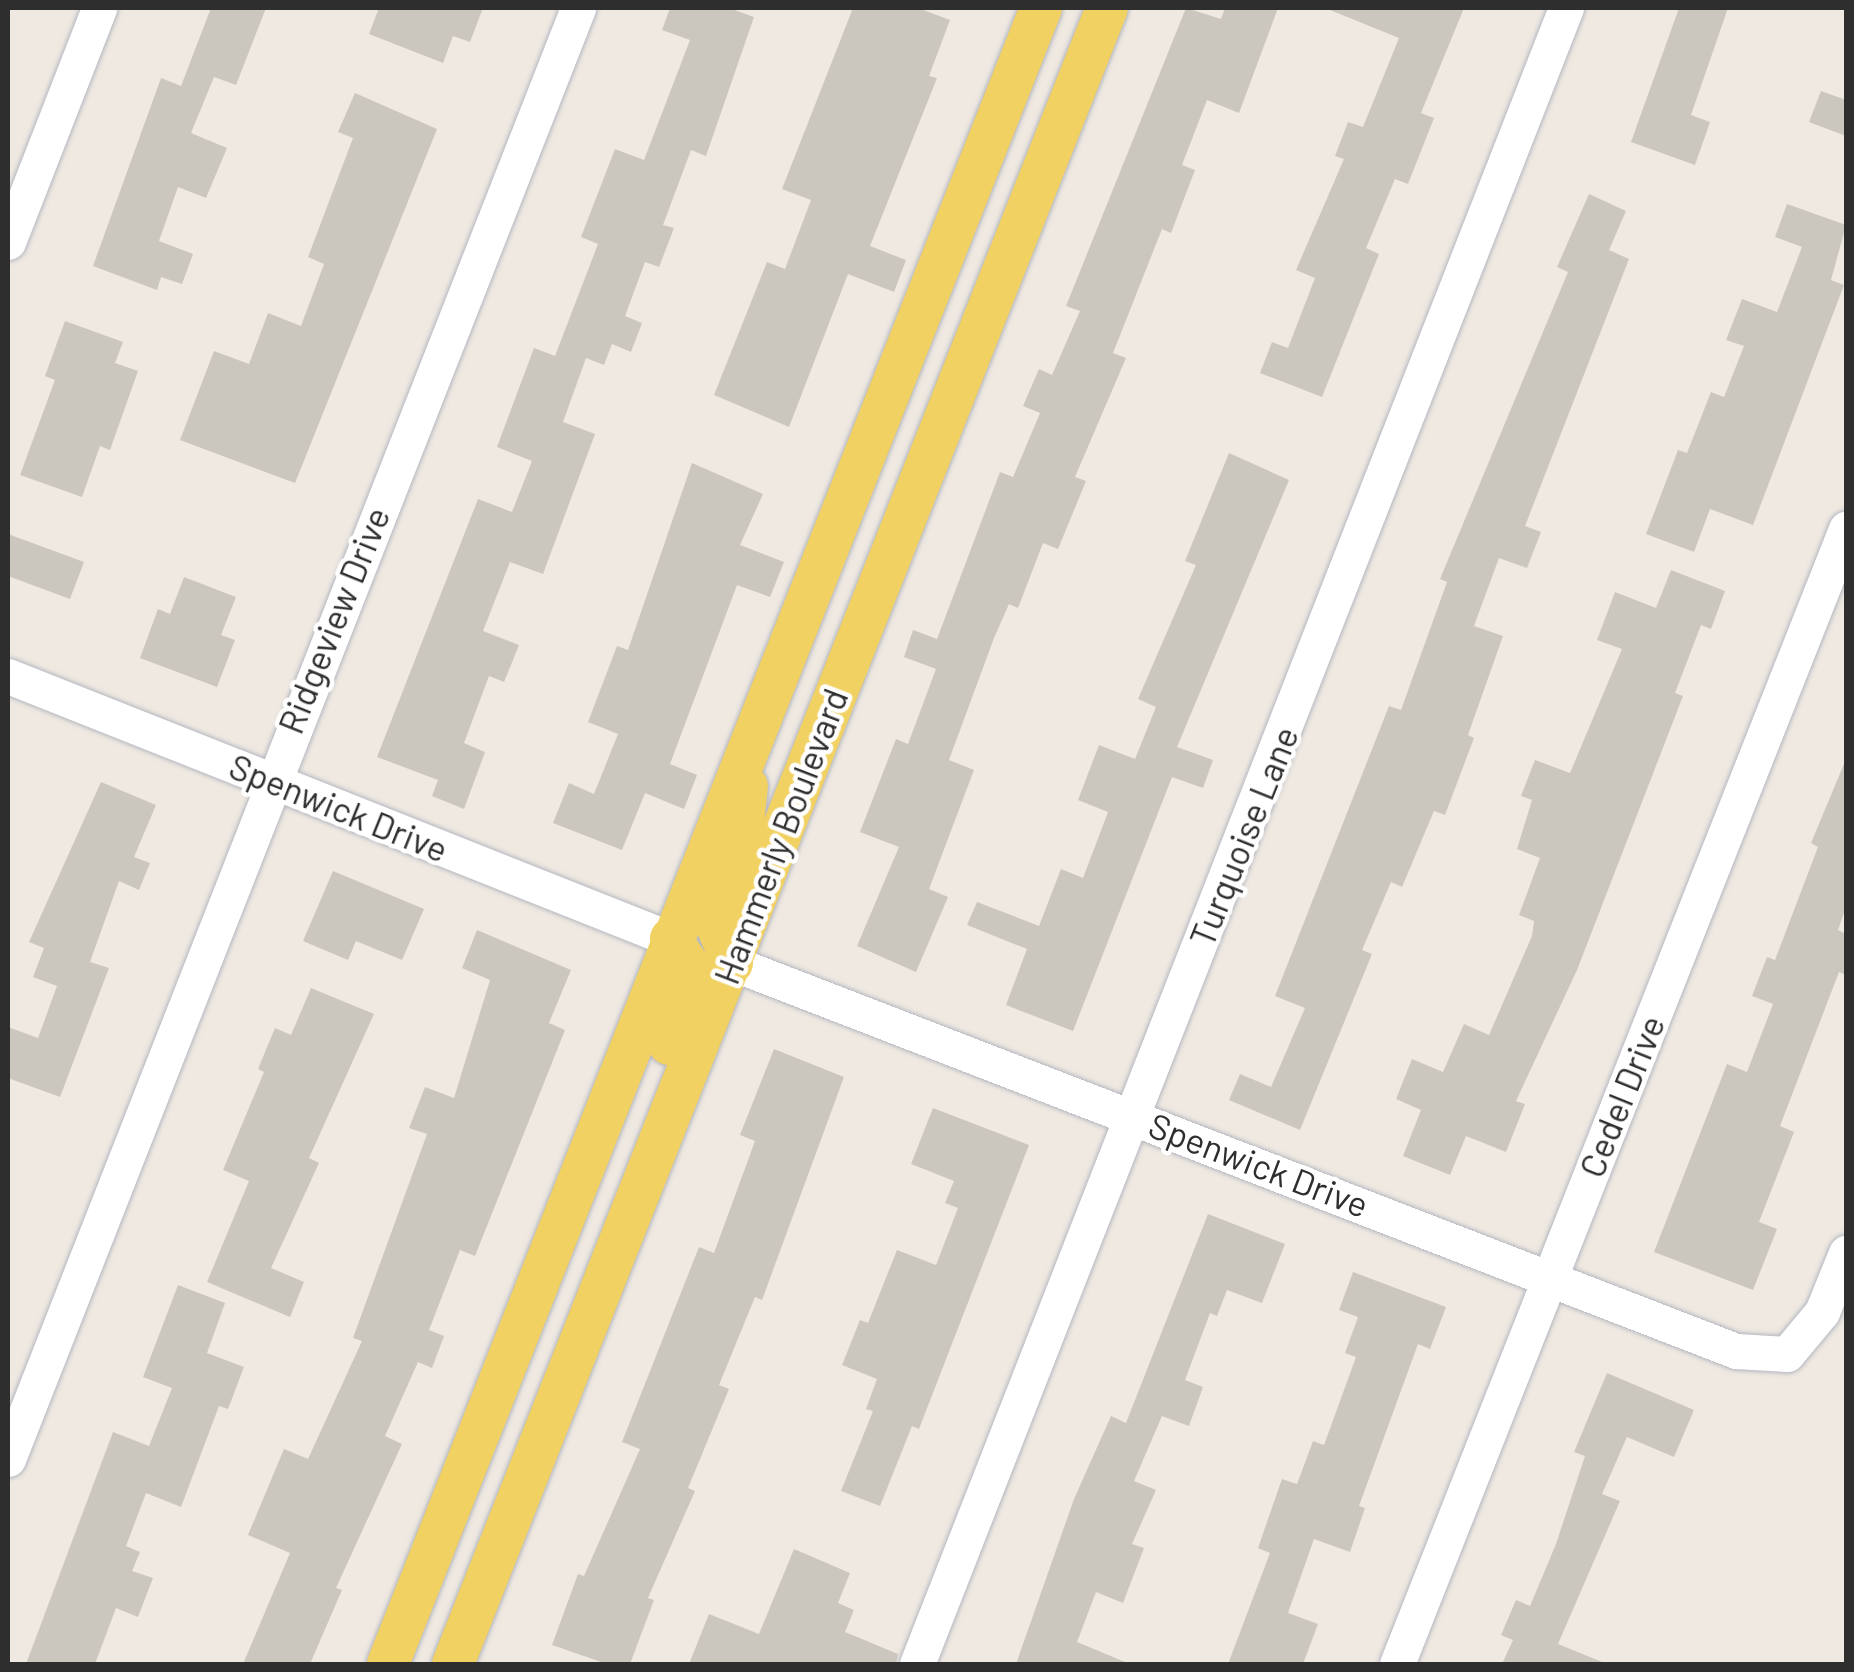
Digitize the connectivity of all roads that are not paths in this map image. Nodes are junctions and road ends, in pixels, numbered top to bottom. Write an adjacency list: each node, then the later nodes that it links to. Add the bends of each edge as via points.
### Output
1 (99, 8): 6 (street)
2 (578, 8): 12 (street, Ridgeview Drive)
3 (1041, 8): 7 (main road, Hammerly Boulevard)
4 (1107, 8): 8 (main road, Hammerly Boulevard)
5 (1566, 8): 15 (street, Turquoise Lane)
6 (8, 242)
7 (891, 392): 8 (main road); 11 (main road, Hammerly Boulevard)
8 (943, 414): 14 (main road, Hammerly Boulevard)
9 (1846, 529): 18 (street, Cedel Drive)
10 (8, 676): 12 (street, Spenwick Drive)
11 (753, 734): 13 (main road, Hammerly Boulevard); 14 (main road, via 740,850 717,926)
12 (270, 780): 13 (street, Spenwick Drive); 19 (street, Ridgeview Drive)
13 (671, 939): 16 (main road, via 690,968 690,980 665,1053); 20 (main road, Hammerly Boulevard)
14 (732, 963): 15 (street, Spenwick Drive); 16 (main road, Hammerly Boulevard)
15 (1132, 1114): 18 (street, Spenwick Drive); 23 (street, Turquoise Lane)
16 (656, 1151): 22 (main road, Hammerly Boulevard)
17 (1846, 1253): 18 (street, Spenwick Drive, via 1822,1312 1787,1354 1736,1351)
18 (1550, 1277): 24 (street, Cedel Drive)
19 (8, 1459)
20 (392, 1654): 21 (main road)
21 (444, 1664)
22 (453, 1664)
23 (917, 1664)
24 (1398, 1664)

